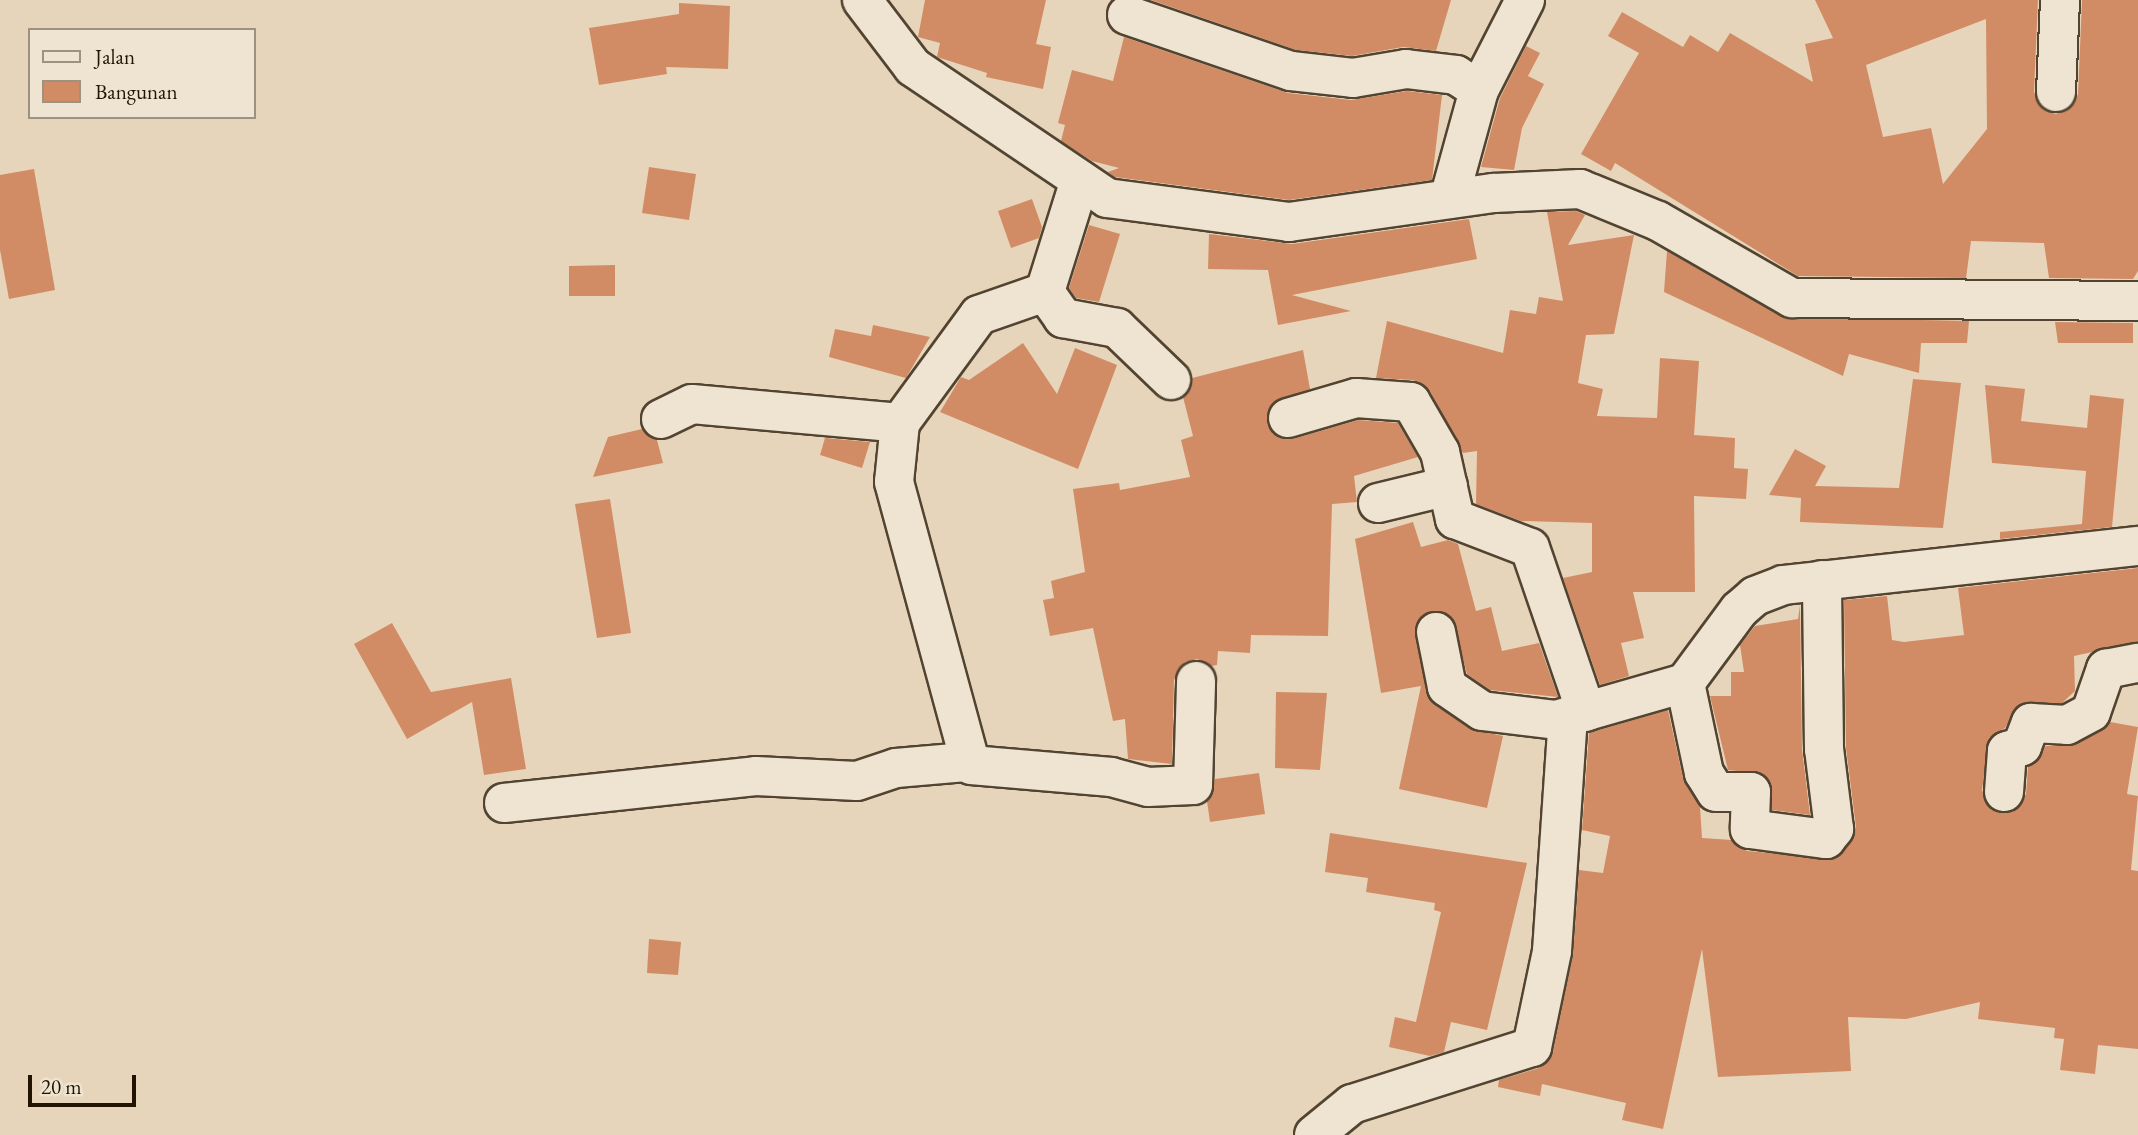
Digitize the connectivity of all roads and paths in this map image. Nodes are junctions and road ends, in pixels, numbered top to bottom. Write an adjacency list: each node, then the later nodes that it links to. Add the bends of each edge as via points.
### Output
1 (862, 0): 7 (street, via 913,67)
2 (1525, 0): 5 (street)
3 (2060, 0): 6 (street)
4 (1127, 15): 5 (street, via 1291,71 1353,78 1406,69 1456,75)
5 (1479, 90): 8 (street)
6 (2056, 92)
7 (1080, 180): 8 (street, via 1107,198 1289,222); 9 (street)
8 (1449, 199): 10 (street, via 1580,190 1658,221 1792,299)
9 (1045, 292): 11 (street, via 1063,318 1117,328); 14 (street, via 979,315)
10 (2138, 301)
11 (1171, 380)
12 (1288, 418): 15 (street, via 1356,398 1411,402 1440,452)
13 (661, 419): 14 (street, via 692,404)
14 (900, 423): 24 (street, via 894,482)
15 (1448, 486): 16 (street); 23 (street, via 1455,519 1530,548)
16 (1378, 503)
17 (2138, 546): 18 (street)
18 (1822, 580): 22 (street, via 1755,596); 22 (street, via 1824,749 1834,830 1826,839 1750,830 1751,792 1716,792 1704,773)
19 (1436, 632): 23 (street, via 1447,687 1482,711 1532,719)
20 (2138, 663): 25 (street, via 2106,669 2091,712 2067,725 2031,723 2022,746 2007,751)
21 (1196, 681): 24 (street, via 1193,785 1148,787 1111,777)
22 (1685, 683): 23 (street)
23 (1577, 714): 27 (street, via 1552,950 1532,1047 1352,1104)
24 (966, 762): 26 (street, via 897,768 857,781 756,776)
25 (2004, 792)
26 (504, 803)
27 (1314, 1135)

